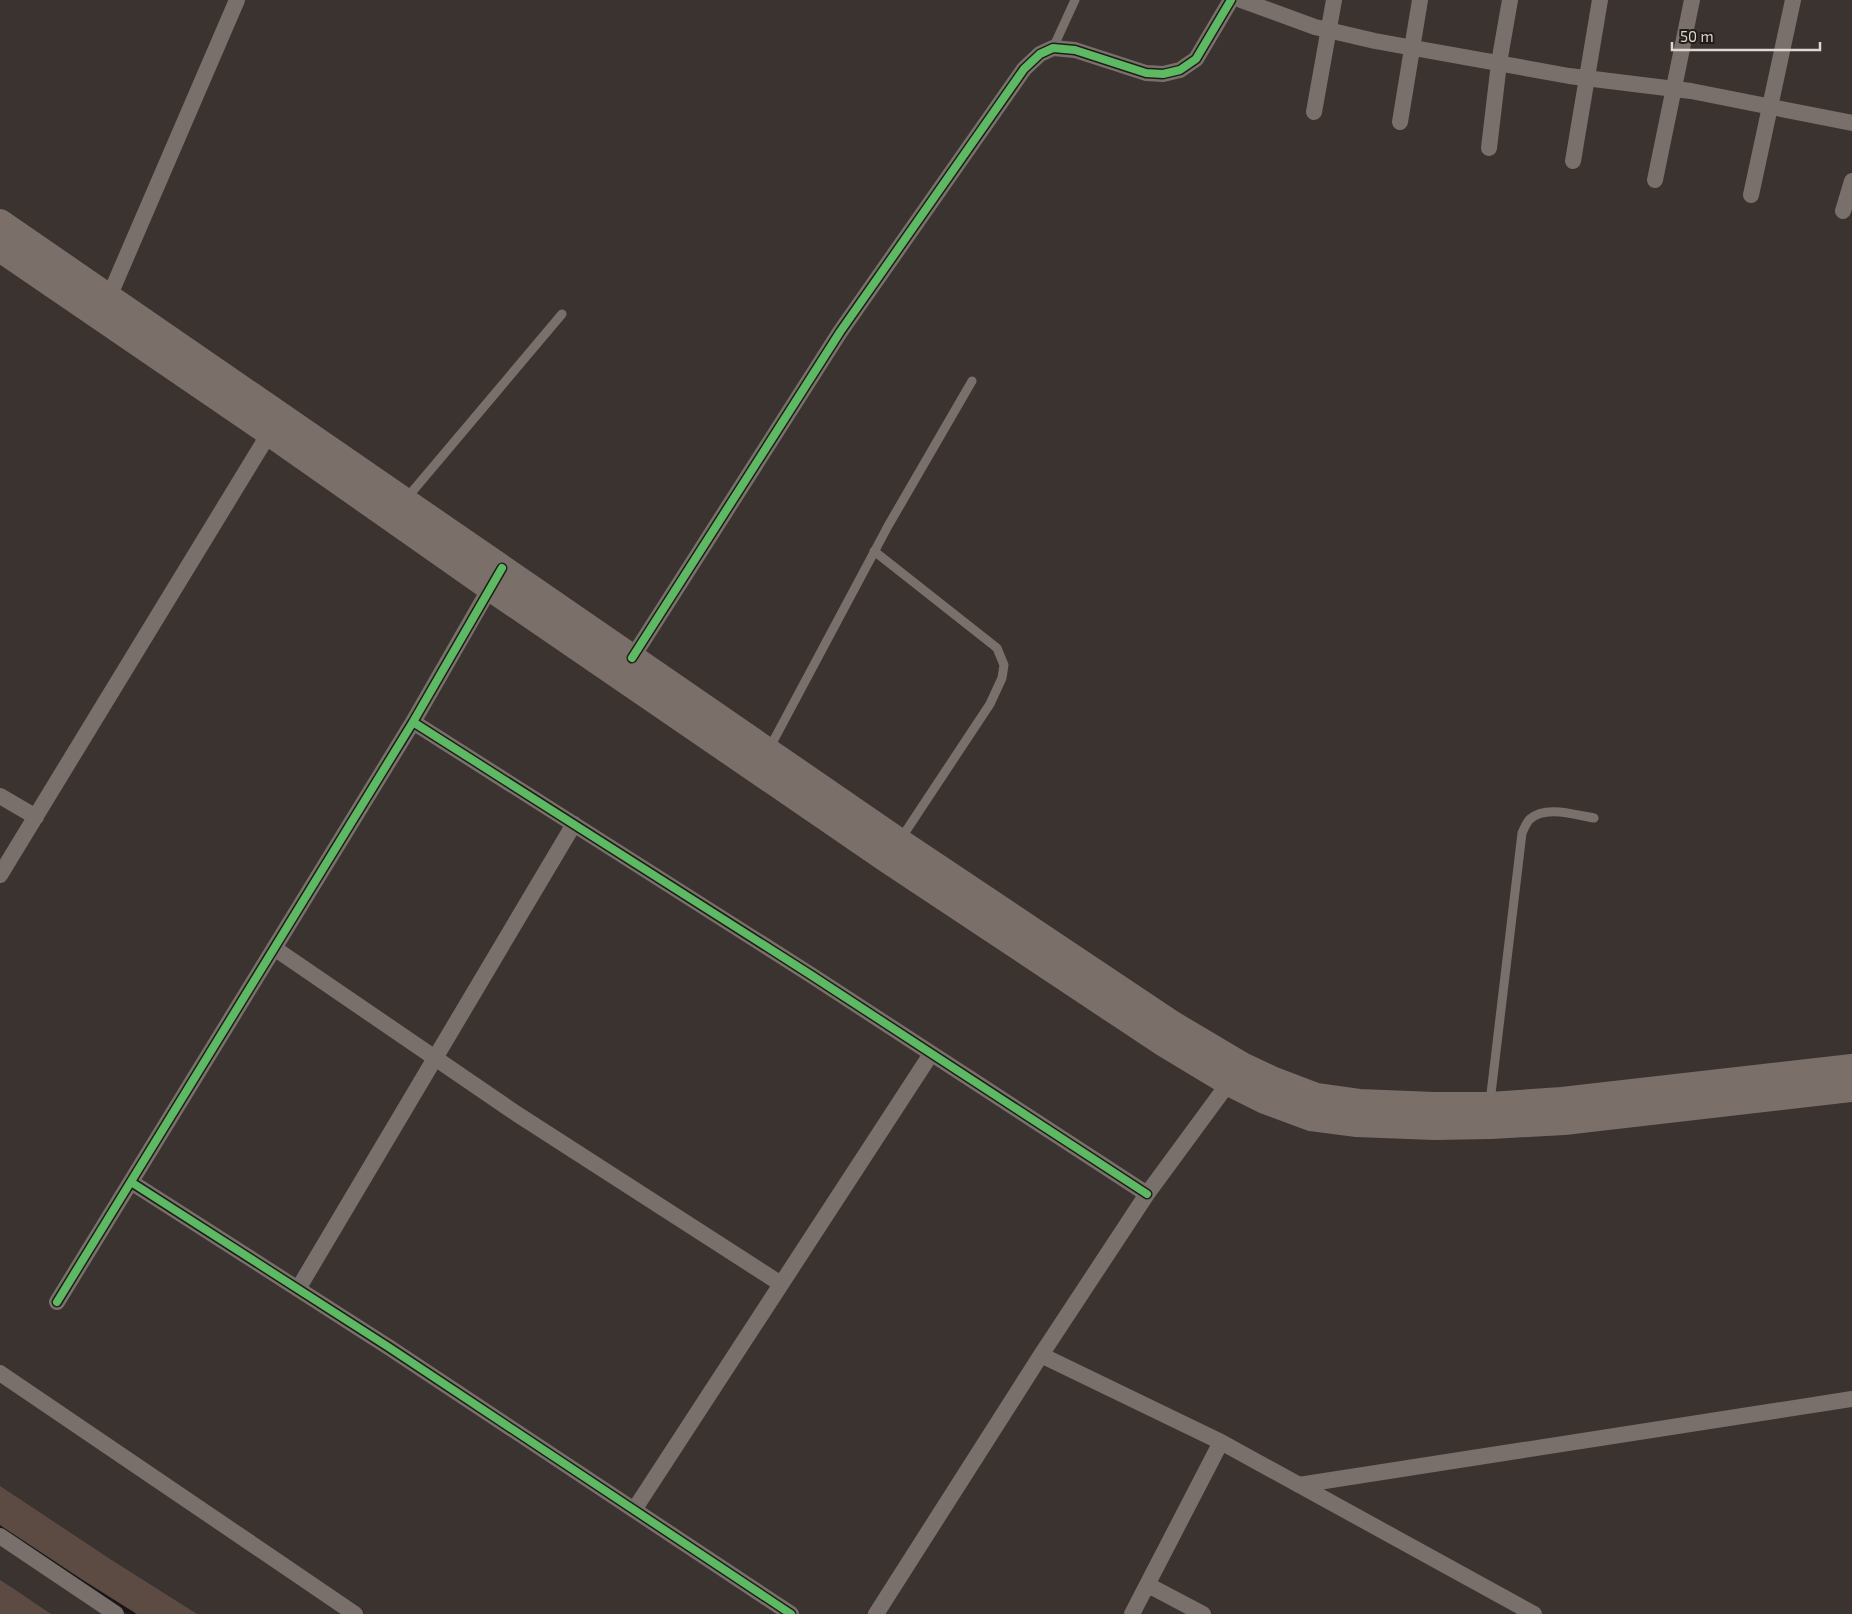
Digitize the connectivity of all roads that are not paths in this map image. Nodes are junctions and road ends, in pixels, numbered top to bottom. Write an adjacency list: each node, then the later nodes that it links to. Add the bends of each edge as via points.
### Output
1 (237, 0): 29 (street)
2 (1075, 0): 12 (lane)
3 (1230, 0): 12 (street, via 1196,60 1180,70 1146,73 1075,50)
4 (1241, 0): 11 (street)
5 (1334, 0): 11 (street)
6 (1420, 0): 13 (street)
7 (1510, 0): 14 (street)
8 (1600, 0): 15 (street)
9 (1692, 0): 16 (street)
10 (1793, 0): 17 (street)
11 (1328, 30): 13 (street); 18 (street)
12 (1053, 48): 36 (street, via 1040,54 1024,69 840,332)
13 (1414, 48): 14 (street); 19 (street)
14 (1499, 63): 15 (street); 21 (street)
15 (1587, 78): 16 (street); 22 (street)
16 (1675, 89): 17 (street); 23 (street)
17 (1770, 106): 20 (street); 25 (street)
18 (1314, 112)
19 (1400, 122)
20 (1852, 123)
21 (1489, 148)
22 (1573, 161)
23 (1655, 180)
24 (1852, 181): 26 (street)
25 (1751, 195)
26 (1843, 211)
27 (0, 222): 29 (main road)
28 (0, 249): 32 (main road)
29 (109, 297): 32 (main road)
30 (562, 314): 33 (lane)
31 (972, 381): 34 (lane)
32 (275, 424): 33 (main road); 35 (main road); 40 (street)
33 (405, 501): 35 (main road)
34 (874, 551): 38 (lane); 43 (lane, via 997,648 1004,665 1002,678 990,704)
35 (496, 578): 36 (main road); 37 (street); 43 (main road)
36 (632, 658): 38 (main road)
37 (413, 722): 42 (street); 45 (street)
38 (768, 751): 43 (main road)
39 (0, 796): 40 (street)
40 (36, 817): 44 (street)
41 (1594, 818): 51 (lane, via 1542,812 1529,820 1522,833)
42 (574, 824): 46 (street); 47 (street)
43 (893, 850): 49 (main road, via 1134,999)
44 (0, 875)
45 (274, 948): 47 (street); 52 (street)
46 (932, 1054): 53 (street); 54 (street)
47 (435, 1058): 54 (street); 55 (street)
48 (1852, 1067): 51 (main road, via 1572,1099)
49 (1236, 1074): 50 (main road, via 1265,1101 1311,1118 1357,1124 1434,1127 1564,1122); 51 (main road, via 1274,1080 1316,1096 1434,1105); 53 (street)
50 (1852, 1090)
51 (1490, 1104)
52 (131, 1182): 55 (street); 56 (street)
53 (1147, 1194): 57 (street)
54 (781, 1284): 62 (street)
55 (298, 1289): 62 (street)
56 (57, 1302)
57 (1041, 1355): 60 (street); 68 (street)
58 (0, 1373): 66 (street)
59 (1852, 1400): 61 (street)
60 (1221, 1442): 61 (street); 64 (street)
61 (1300, 1485): 71 (street)
62 (634, 1510): 67 (street)
63 (0, 1536): 65 (street)
64 (1148, 1585): 69 (street); 70 (street)
65 (116, 1614)
66 (355, 1614)
67 (791, 1614)
68 (876, 1614)
69 (1132, 1614)
70 (1203, 1614)
71 (1534, 1614)

